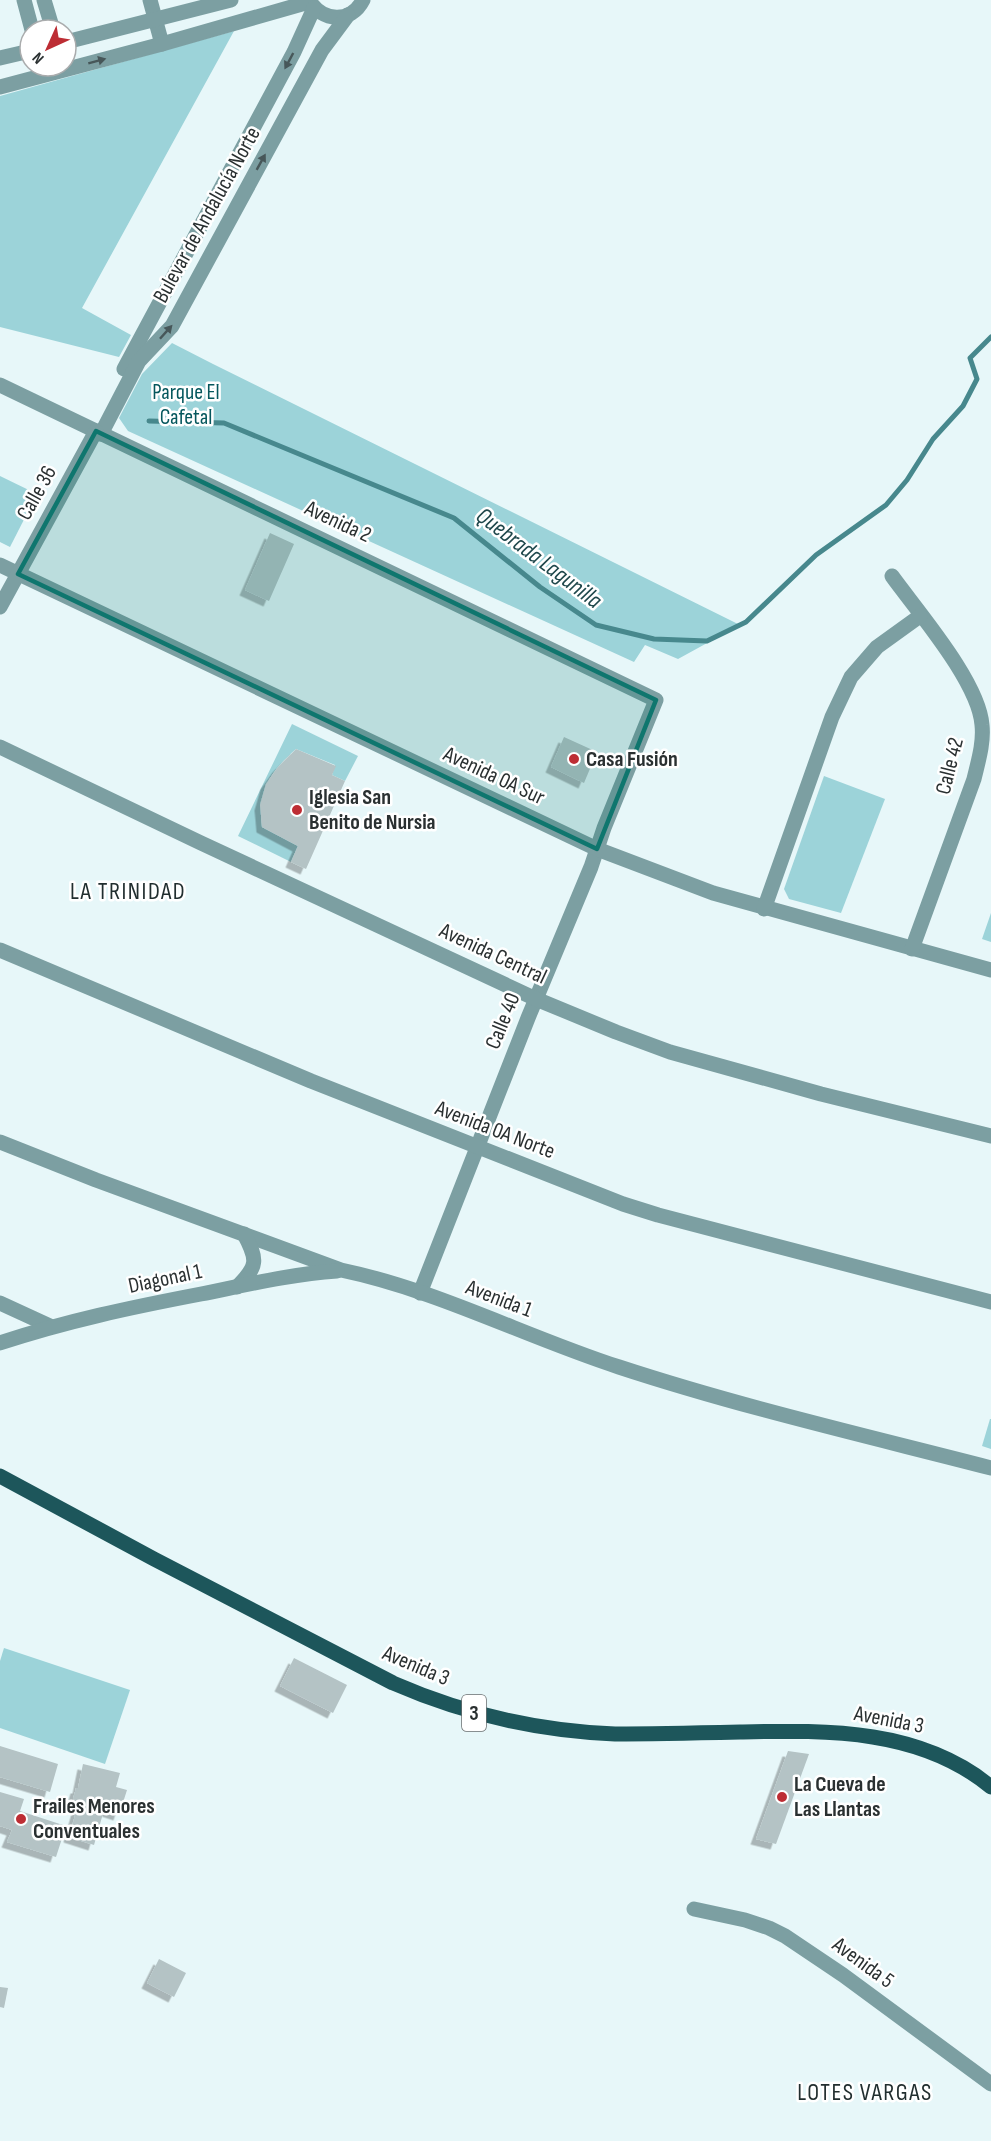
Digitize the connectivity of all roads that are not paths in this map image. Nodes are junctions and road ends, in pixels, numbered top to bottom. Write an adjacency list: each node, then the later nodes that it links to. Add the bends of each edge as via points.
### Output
1 (24, 0): 8 (street)
2 (44, 0): 9 (street)
3 (150, 0): 10 (street)
4 (231, 0): 10 (street)
5 (363, 0): 7 (street, Bulevar de Andalucía Norte)
6 (311, 3): 7 (street, via 326,16); 12 (street); 17 (street, Bulevar de Andalucía Norte, one-way to 17, via 294,52)
7 (348, 15): 17 (street, Bulevar de Andalucía Norte, one-way to 7, via 139,361 172,326 322,50)
8 (29, 18)
9 (49, 18)
10 (156, 19): 11 (street); 12 (street)
11 (78, 39)
12 (162, 44): 15 (street, one-way to 12)
13 (18, 54): 14 (street)
14 (0, 58)
15 (0, 87)
16 (0, 385): 17 (street, Avenida 2)
17 (96, 431): 19 (street, Calle 36); 23 (street, Avenida 2)
18 (0, 566): 19 (street, Avenida 0A Sur)
19 (18, 574): 21 (street, Calle 36); 25 (street, Avenida 0A Sur)
20 (892, 576): 22 (street, Calle 42)
21 (0, 607)
22 (920, 616): 26 (street, via 877,647 851,677 832,717); 27 (street, Calle 42, via 976,698 982,725 974,779)
23 (656, 700): 25 (street, Calle 40)
24 (0, 747): 30 (street, Avenida Central)
25 (597, 849): 26 (street, Avenida 0A Sur); 30 (street, Calle 40)
26 (764, 909): 27 (street, Avenida 0A Sur)
27 (912, 949): 29 (street, Avenida 0A Sur)
28 (0, 950): 33 (street, Avenida 0A Norte)
29 (991, 970)
30 (536, 999): 31 (street, Avenida Central, via 670,1052); 33 (street, Calle 40)
31 (991, 1136)
32 (0, 1142): 34 (street, Avenida 1)
33 (476, 1147): 37 (street, Calle 40); 38 (street, Avenida 0A Norte, via 657,1215)
34 (244, 1234): 35 (street, Avenida 1); 36 (street, via 254,1262)
35 (341, 1270): 36 (street, Diagonal 1, via 303,1273); 37 (street, Avenida 1)
36 (237, 1287): 40 (street, Diagonal 1)
37 (420, 1293): 42 (street, Avenida 1, via 618,1367)
38 (991, 1302)
39 (0, 1303): 40 (street)
40 (50, 1326): 41 (street, Diagonal 1)
41 (0, 1343)
42 (991, 1468)
43 (0, 1476): 44 (main road, Avenida 3 / 3, via 393,1683 468,1712 585,1733 806,1731 868,1736 942,1756)
44 (991, 1787)
45 (694, 1909): 46 (street, Avenida 5, via 745,1920 785,1936)
46 (991, 2084)

